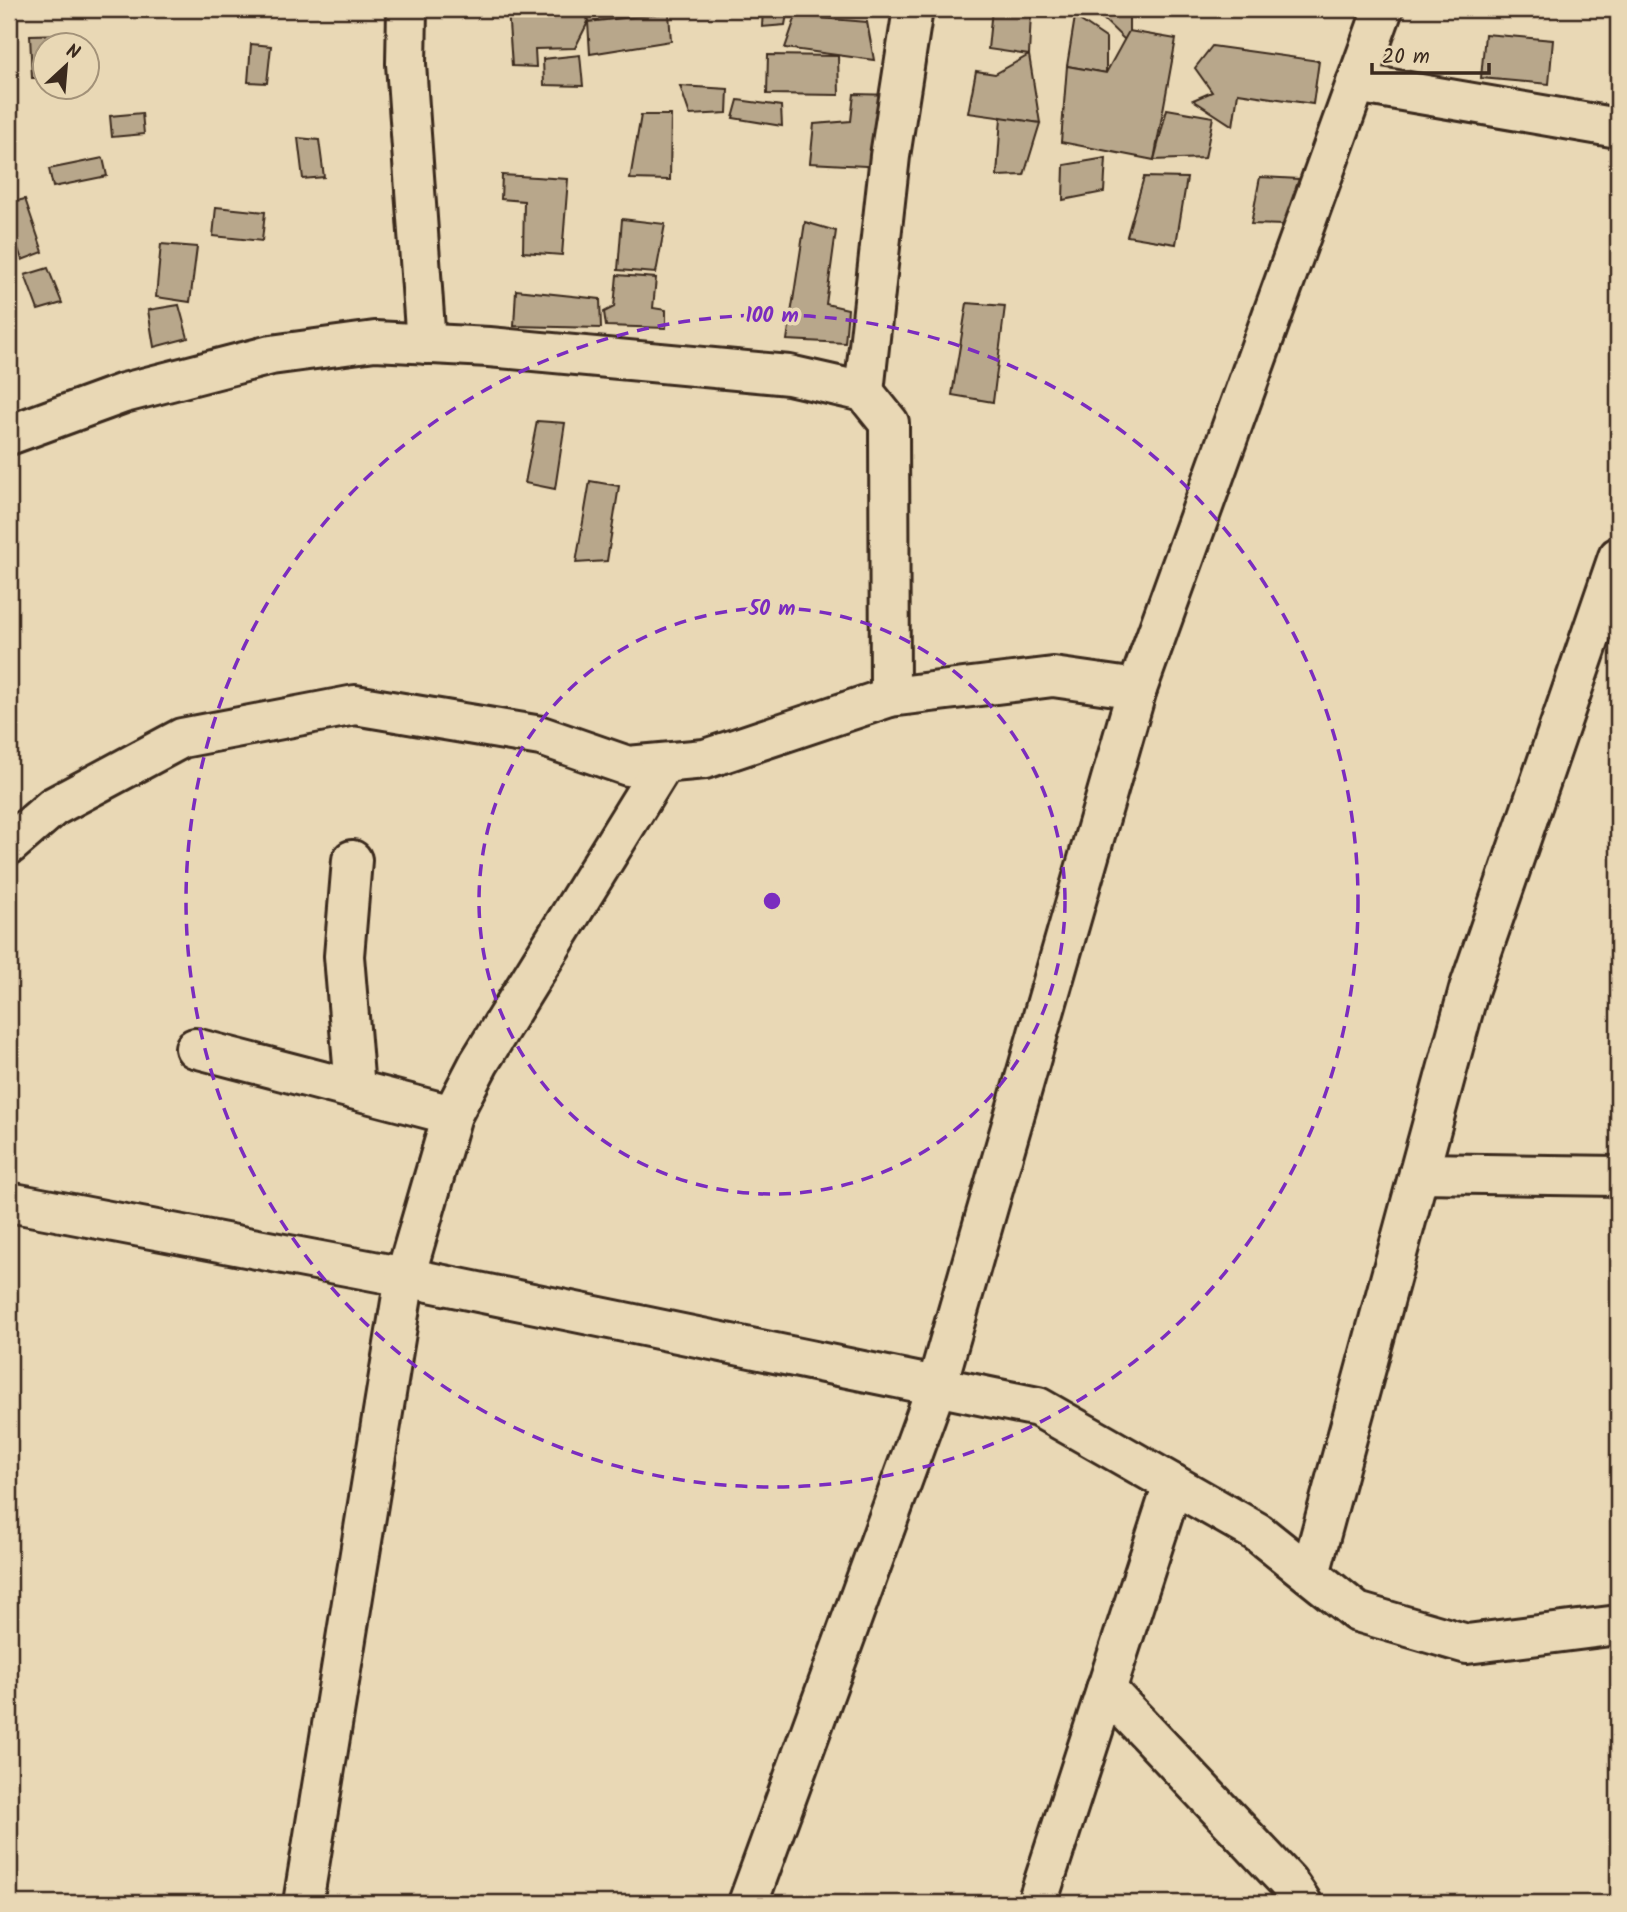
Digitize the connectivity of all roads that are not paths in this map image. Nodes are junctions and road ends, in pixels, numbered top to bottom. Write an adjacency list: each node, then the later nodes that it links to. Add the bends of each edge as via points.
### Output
1 (408, 9): 6 (street, via 406,64)
2 (913, 9): 7 (street, via 890,156)
3 (1383, 9): 4 (street)
4 (1356, 83): 5 (street); 10 (street)
5 (1618, 128)
6 (426, 344): 7 (street, via 789,375); 8 (street, via 375,341 271,355 124,393)
7 (864, 392): 11 (street, via 889,423)
8 (9, 435)
9 (1618, 557): 18 (street, via 1469,989)
10 (1137, 689): 11 (street, via 1053,677); 22 (street)
11 (890, 697): 12 (street, via 705,760)
12 (664, 763): 13 (street, via 628,766 541,736 355,705 182,738 53,807); 17 (street, via 479,1063)
13 (9, 845)
14 (352, 860): 16 (street, via 344,956)
15 (195, 1048): 16 (street)
16 (355, 1089): 17 (street)
17 (452, 1115): 21 (street)
18 (1419, 1173): 19 (street); 24 (street)
19 (1618, 1176)
20 (9, 1202): 21 (street)
21 (405, 1277): 22 (street); 27 (street)
22 (936, 1388): 23 (street, via 1038,1406); 28 (street)
23 (1172, 1484): 24 (street, via 1257,1532); 26 (street)
24 (1310, 1574): 25 (street, via 1357,1612 1467,1644)
25 (1618, 1625)
26 (1106, 1689): 29 (street); 30 (street, via 1287,1881)
27 (303, 1903)
28 (748, 1903)
29 (1037, 1903)
30 (1302, 1903)

